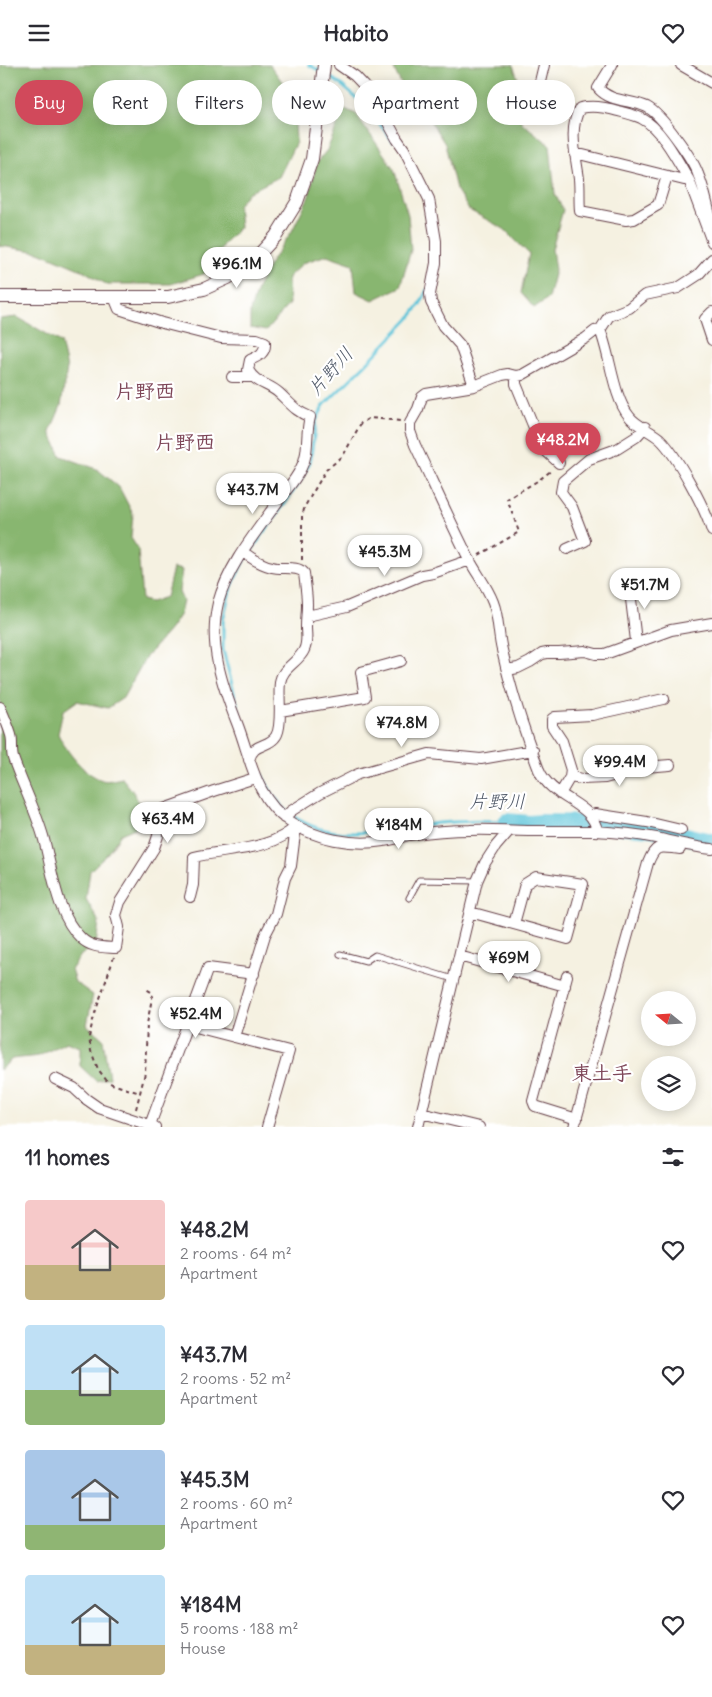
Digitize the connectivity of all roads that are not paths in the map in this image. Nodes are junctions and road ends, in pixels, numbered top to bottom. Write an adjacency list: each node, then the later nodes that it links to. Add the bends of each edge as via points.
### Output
1 (339, 65): 23 (street, via 373,95 429,199 436,241 431,302 443,326 460,345)
2 (544, 65): 6 (street)
3 (612, 65): 11 (street, via 598,88 604,95 656,112 698,171)
4 (681, 65): 7 (street)
5 (323, 70): 16 (street, via 312,159 297,202 276,237 251,263 204,289 168,297)
6 (541, 80)
7 (712, 83)
8 (576, 155): 9 (street); 9 (street, via 580,211 634,219 658,205); 10 (street, via 575,122 580,108 609,108 642,118 652,125)
9 (667, 176): 10 (street)
10 (689, 180): 13 (street)
11 (709, 198): 12 (street, via 708,211)
12 (712, 222)
13 (712, 242)
14 (712, 259): 18 (street, via 698,275 678,288 645,295 629,308 609,317)
15 (0, 297): 16 (street)
16 (114, 297): 22 (street, via 119,309 162,323 221,339 265,342 261,356 250,360 248,369)
17 (712, 312): 19 (street, via 705,319)
18 (600, 330): 20 (street); 24 (street, via 623,408 630,418)
19 (712, 340)
20 (516, 376): 23 (street, via 502,375); 25 (street, via 516,384 540,443)
21 (232, 377): 22 (street)
22 (252, 377): 28 (street, via 279,392 289,404 310,417 307,450 301,469)
23 (474, 385): 29 (street, via 426,394 410,423 415,445)
24 (645, 427): 26 (street, via 660,439 682,470); 27 (street, via 617,449 589,459 563,481 561,492 572,507 585,541)
25 (559, 463)
26 (712, 531)
27 (567, 549)
28 (245, 554): 31 (street, via 271,567 301,570 304,573); 40 (street, via 229,575 218,605 215,647 224,691)
29 (470, 561): 31 (street, via 422,575 347,607); 35 (street, via 492,599)
30 (635, 577): 33 (street, via 630,591)
31 (307, 616): 38 (street, via 304,650 282,675 280,682)
32 (712, 623): 33 (street, via 671,630)
33 (636, 641): 35 (street, via 604,654 585,651 547,653)
34 (401, 661): 38 (street, via 361,672 365,697)
35 (507, 670): 39 (street)
36 (664, 699): 42 (street, via 602,713 552,719 565,748)
37 (0, 707): 43 (street, via 22,784 38,820 58,900 80,937 94,946 116,948 119,927 116,915 120,902 154,847 159,817 164,809)
38 (280, 711): 40 (street, via 278,735 256,747)
39 (532, 750): 44 (street, via 544,779); 45 (street, via 481,759 429,754 358,774 320,793)
40 (249, 760): 43 (street)
41 (670, 765): 42 (street, via 645,767 605,778)
42 (570, 777): 44 (street)
43 (255, 778): 45 (street, via 271,806)
44 (560, 794): 46 (street, via 587,811)
45 (287, 815): 47 (street)
46 (594, 824): 48 (street, via 595,814); 49 (street); 50 (street)
47 (296, 826): 49 (street, via 324,837 362,843 470,830); 53 (street, via 275,841 194,857); 59 (street, via 290,867)
48 (681, 830)
49 (509, 831): 52 (street, via 485,863)
50 (694, 846): 51 (street); 65 (street, via 688,850 660,847 653,851)
51 (712, 849)
52 (477, 881): 54 (lane, via 419,881); 55 (street)
53 (190, 897)
54 (409, 898)
55 (470, 912): 56 (street); 58 (street)
56 (514, 924): 56 (street, via 568,939 583,884 536,877 525,884)
57 (340, 955): 60 (lane, via 366,961 375,955)
58 (459, 956): 60 (street); 65 (street, via 566,981 533,1101 536,1106)
59 (254, 974): 61 (street, via 208,968); 62 (street)
60 (454, 979): 64 (street)
61 (188, 1025): 62 (street); 66 (street)
62 (234, 1037): 67 (street, via 289,1051)
63 (55, 1079): 66 (street, via 74,1088 99,1108)
64 (421, 1113): 68 (street); 69 (street)
65 (576, 1123)
66 (152, 1126)
67 (268, 1127)
68 (418, 1127)
69 (478, 1127)

